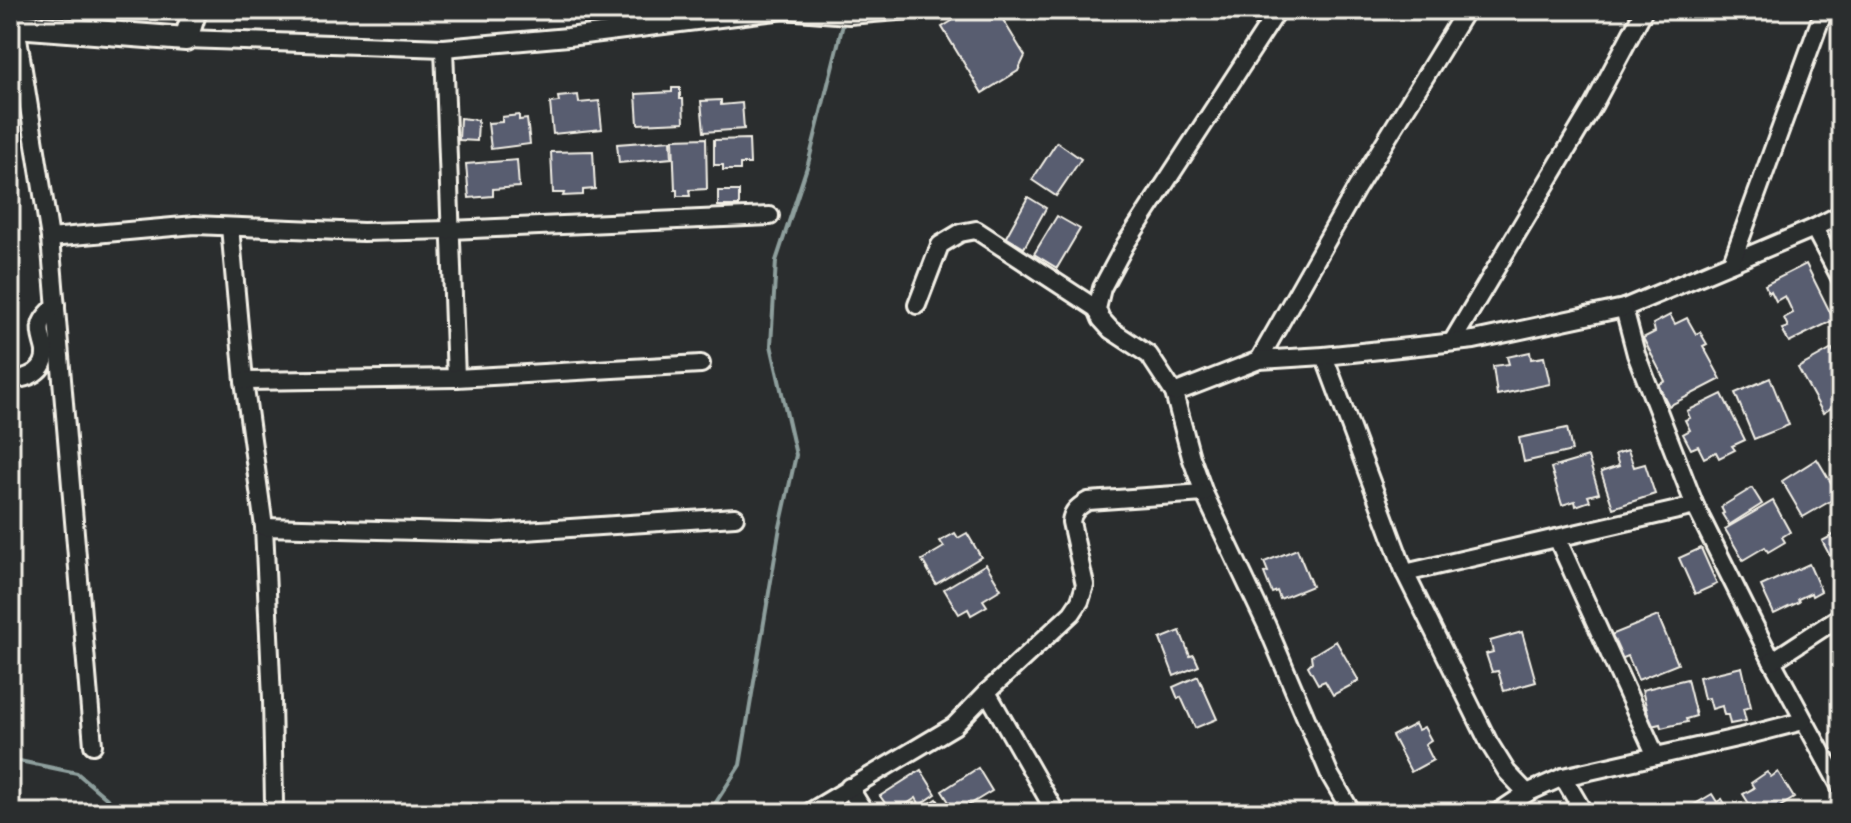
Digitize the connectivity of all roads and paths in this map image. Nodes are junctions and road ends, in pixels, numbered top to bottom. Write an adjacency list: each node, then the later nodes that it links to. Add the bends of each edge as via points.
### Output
1 (195, 10): 9 (street)
2 (910, 10): 7 (street)
3 (1278, 10): 22 (street, via 1125,245)
4 (1466, 10): 25 (street)
5 (1644, 10): 23 (street)
6 (1824, 10): 17 (street)
7 (712, 15): 10 (street, via 568,37)
8 (13, 27): 9 (street); 16 (street)
9 (186, 39): 10 (street)
10 (444, 48): 15 (street)
11 (1841, 214): 14 (street)
12 (770, 216): 15 (street)
13 (230, 227): 15 (street); 16 (street, via 195,225); 29 (street)
14 (1814, 228): 17 (street); 18 (street)
15 (450, 230): 27 (street)
16 (50, 238): 19 (street)
17 (1732, 262): 21 (street)
18 (1841, 279)
19 (56, 305): 28 (street, via 40,328 44,363 29,377); 41 (street)
20 (917, 305): 22 (street, via 940,245 976,230)
21 (1624, 308): 23 (street); 32 (street, via 1636,354)
22 (1097, 309): 30 (street, via 1111,330 1149,355)
23 (1452, 342): 24 (street)
24 (1324, 356): 25 (street); 36 (street)
25 (1259, 360): 30 (street)
26 (701, 364): 27 (street)
27 (456, 378): 29 (street)
28 (10, 380)
29 (244, 381): 34 (street)
30 (1174, 393): 31 (street)
31 (1204, 493): 39 (street, via 1080,505 1071,522 1085,585 1080,601); 51 (street, via 1330,775)
32 (1695, 506): 35 (street); 38 (street)
33 (735, 517): 34 (street, via 494,533)
34 (264, 527): 47 (street)
35 (1557, 538): 36 (street); 42 (street)
36 (1405, 573): 46 (street, via 1489,743)
37 (1841, 616): 38 (street)
38 (1772, 661): 40 (street)
39 (987, 692): 44 (street, via 954,726); 50 (street)
40 (1803, 721): 42 (street); 45 (street)
41 (93, 745)
42 (1656, 756): 43 (street)
43 (1563, 777): 46 (street); 53 (street)
44 (849, 787): 48 (street); 49 (street)
45 (1841, 788)
46 (1527, 793): 52 (street)
47 (274, 802)
48 (808, 813)
49 (865, 813)
50 (1056, 813)
51 (1352, 813)
52 (1497, 813)
53 (1584, 813)

